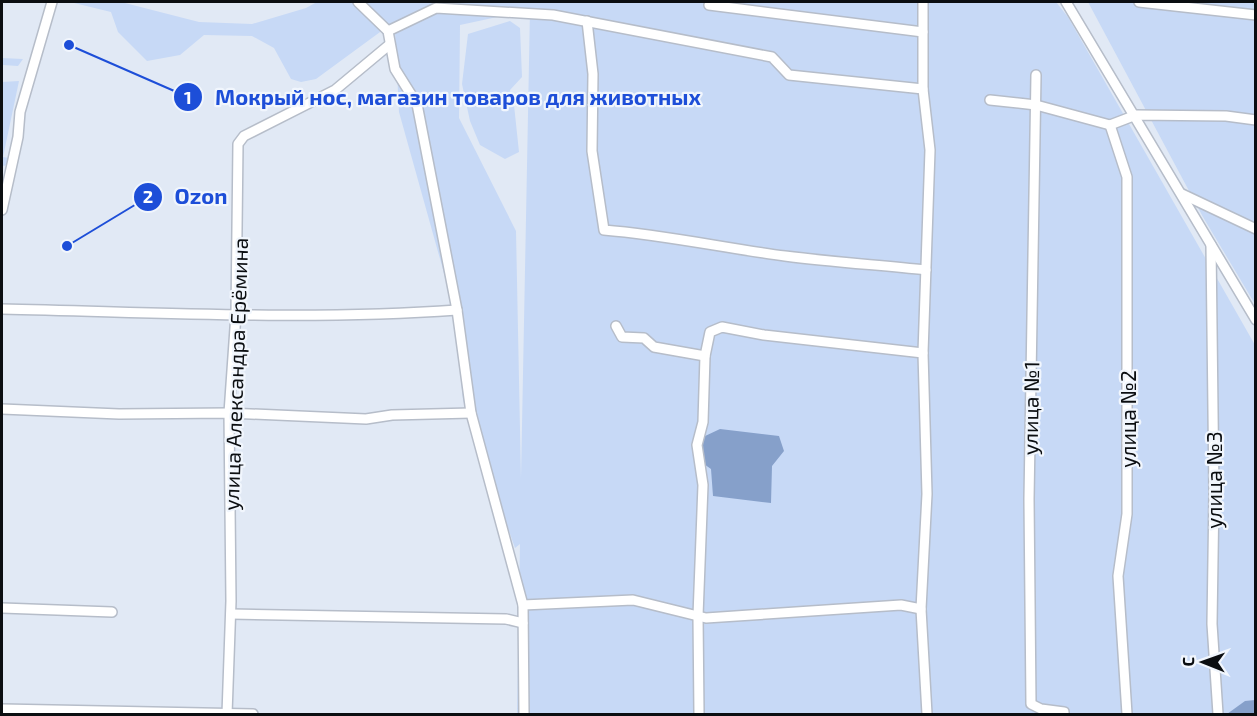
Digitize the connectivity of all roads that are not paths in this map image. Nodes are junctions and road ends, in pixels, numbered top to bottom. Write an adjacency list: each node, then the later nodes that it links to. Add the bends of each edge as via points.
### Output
1 (52, 2): 20 (street, via 20,112)
2 (358, 2): 9 (street)
3 (922, 2): 10 (street)
4 (1066, 2): 16 (street)
5 (1139, 2): 7 (street)
6 (709, 5): 10 (street)
7 (1256, 15)
8 (587, 21): 9 (street, via 553,15 436,8); 13 (street, via 772,57 789,75); 23 (street, via 593,74 591,151 604,230 668,236 787,256)
9 (388, 31): 11 (street)
10 (923, 32): 13 (street)
11 (389, 45): 25 (street, via 395,69 417,104); 26 (street, улица Александра Ерёмина, via 335,90 244,136 238,144)
12 (1036, 75): 15 (street, улица №1)
13 (923, 89): 23 (street, via 930,150)
14 (990, 100): 15 (street)
15 (1036, 105): 18 (street); 47 (street, улица №1, via 1029,500 1031,704)
16 (1136, 116): 17 (street); 18 (street); 19 (street)
17 (1256, 120)
18 (1110, 124): 48 (street, улица №2, via 1127,177 1126,514 1118,576)
19 (1182, 194): 21 (street); 22 (street)
20 (2, 210)
21 (1256, 229)
22 (1211, 245): 27 (street); 49 (street, улица №3, via 1212,624)
23 (927, 270): 29 (street)
24 (2, 309): 26 (street)
25 (457, 310): 26 (street, via 377,316); 33 (street)
26 (236, 314): 32 (street, улица Александра Ерёмина)
27 (1256, 320)
28 (616, 326): 30 (street, via 622,337 644,338 654,346)
29 (923, 353): 30 (street, via 722,327 710,332); 36 (street, via 927,494)
30 (705, 356): 39 (street, via 704,422 697,445 703,485)
31 (2, 409): 32 (street)
32 (229, 413): 33 (street, via 366,419); 38 (street, улица Александра Ерёмина)
33 (471, 413): 34 (street)
34 (523, 605): 39 (street, via 633,600); 40 (street)
35 (2, 609): 37 (street)
36 (921, 609): 39 (street, via 901,605); 46 (street)
37 (112, 612)
38 (231, 614): 40 (street, via 506,619); 42 (street, улица Александра Ерёмина)
39 (698, 616): 45 (street)
40 (523, 623): 44 (street)
41 (2, 709): 42 (street)
42 (228, 714): 43 (street)
43 (254, 714)
44 (524, 714)
45 (699, 714)
46 (927, 714)
47 (1064, 714)
48 (1127, 714)
49 (1218, 714)

